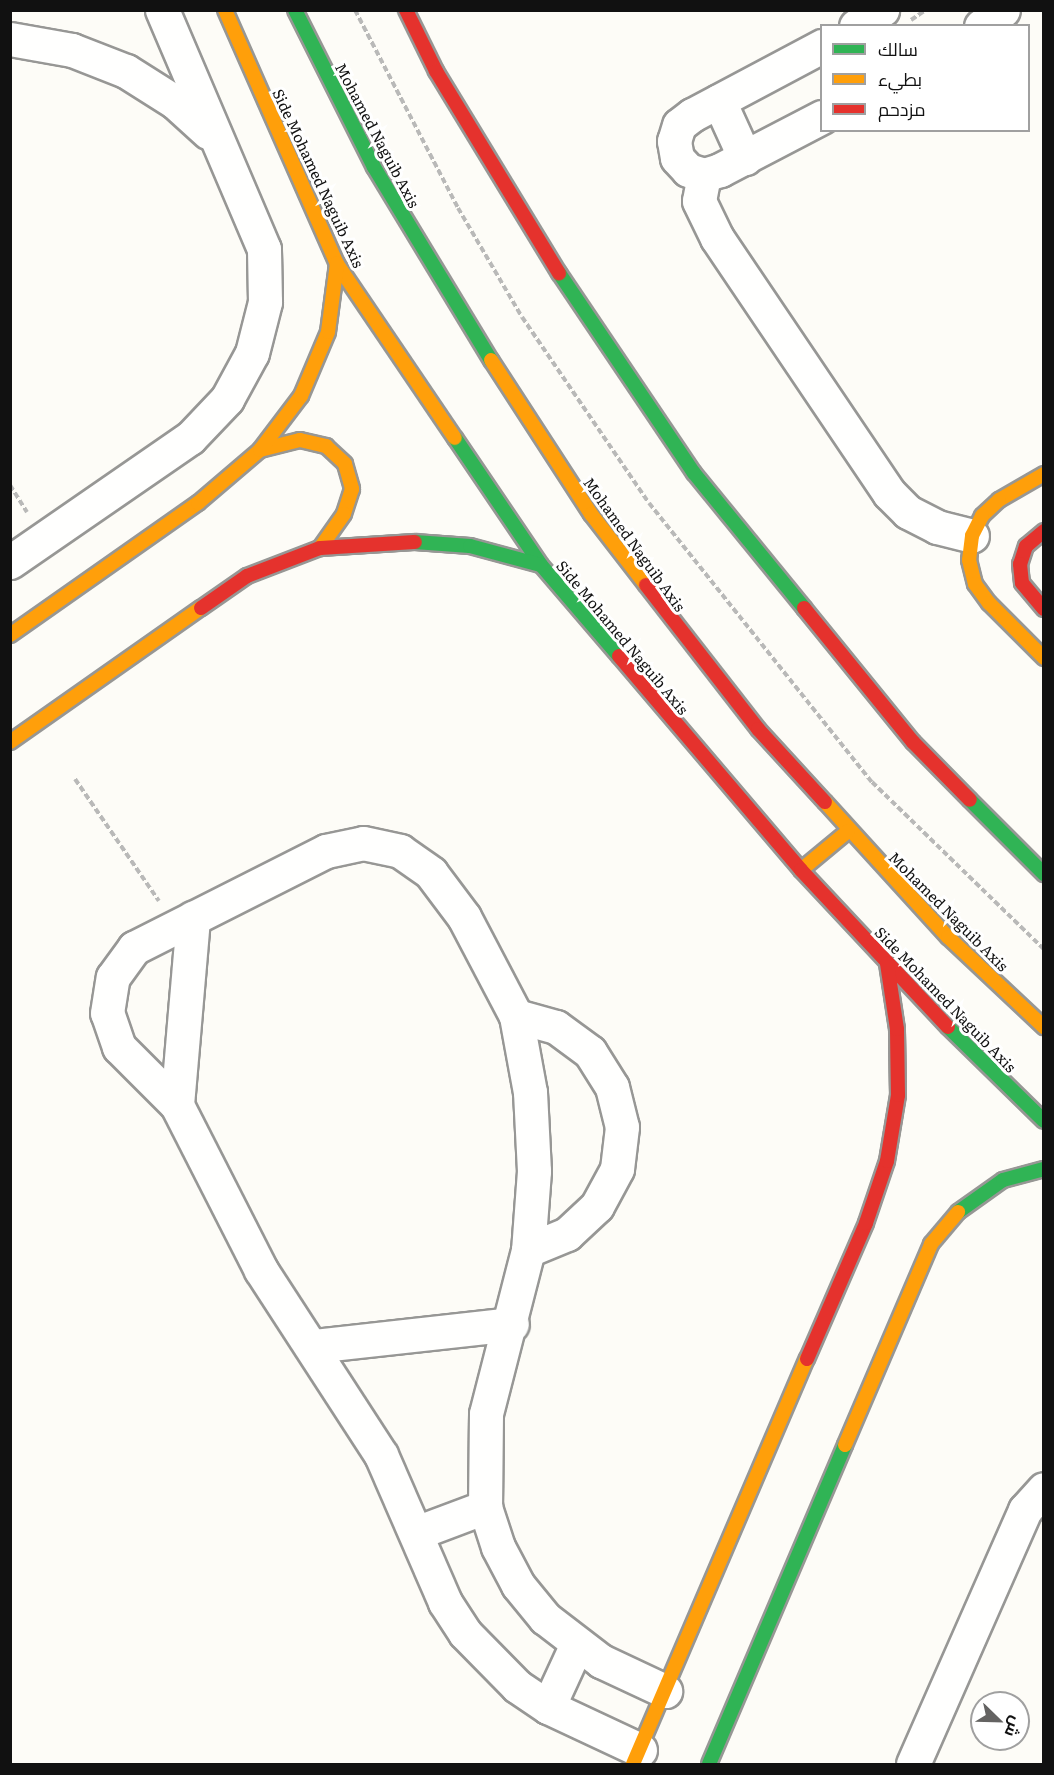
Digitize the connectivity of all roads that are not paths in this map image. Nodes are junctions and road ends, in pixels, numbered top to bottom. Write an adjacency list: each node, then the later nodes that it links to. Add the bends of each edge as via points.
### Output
1 (162, 10): 13 (street)
2 (225, 10): 16 (street, Side Mohamed Naguib Axis)
3 (295, 10): 28 (street, Mohamed Naguib Axis, via 374,167 514,402 672,623)
4 (406, 10): 30 (street, via 436,71 560,274 694,472 913,742)
5 (882, 10): 7 (street)
6 (1003, 10): 8 (street)
7 (859, 24)
8 (984, 24)
9 (10, 39): 13 (street, via 72,50 126,71 176,102)
10 (820, 47): 11 (street)
11 (719, 101): 14 (street); 15 (street, via 679,125 674,141 677,158 688,170)
12 (820, 118): 14 (street)
13 (218, 142): 22 (street, via 264,249 265,302 252,353 227,399 190,438)
14 (745, 158): 15 (street)
15 (704, 175): 20 (street, via 699,201 717,238 889,493 918,517)
16 (337, 264): 17 (street, via 328,332 301,396); 23 (street, Side Mohamed Naguib Axis)
17 (260, 450): 21 (street, via 300,440 326,446 345,464 352,489 344,514); 25 (street, via 198,503)
18 (1044, 474): 20 (street, via 999,500 982,516)
19 (1044, 531): 24 (street, via 1026,546 1020,564 1022,584)
20 (972, 536): 26 (street, via 969,560 975,584)
21 (320, 548): 23 (street, via 395,540 470,546); 27 (street, via 248,576)
22 (10, 562)
23 (541, 566): 29 (street, Side Mohamed Naguib Axis)
24 (1044, 609)
25 (10, 635)
26 (1044, 658)
27 (10, 742)
28 (848, 831): 29 (street); 34 (street, Mohamed Naguib Axis, via 948,937)
29 (801, 870): 32 (street, Side Mohamed Naguib Axis)
30 (1044, 874)
31 (185, 922): 33 (street, via 326,851 363,843 400,851 431,873 464,917); 35 (street); 35 (street, via 134,948 113,977 107,1013 119,1047)
32 (887, 964): 36 (street, Side Mohamed Naguib Axis); 45 (street, via 897,1029 898,1095 887,1161 866,1223)
33 (516, 1016): 38 (street, via 530,1092 533,1159); 38 (street, via 556,1027 590,1052 612,1087 622,1128 616,1169 597,1206 567,1234)
34 (1044, 1027)
35 (177, 1105): 40 (street, via 261,1270)
36 (1044, 1121)
37 (1044, 1169): 48 (street, via 1003,1180 963,1207 931,1244)
38 (528, 1250): 39 (street)
39 (512, 1324): 40 (street); 42 (street, via 486,1414)
40 (313, 1346): 43 (street, via 381,1455)
41 (1044, 1489): 49 (street, via 1025,1510)
42 (485, 1507): 43 (street); 44 (street, via 498,1547 518,1585 545,1618)
43 (416, 1533): 46 (street, via 445,1602 465,1633 517,1686)
44 (576, 1646): 45 (street); 46 (street)
45 (665, 1691): 47 (street)
46 (548, 1707): 47 (street)
47 (637, 1757)
48 (709, 1764)
49 (912, 1764)

